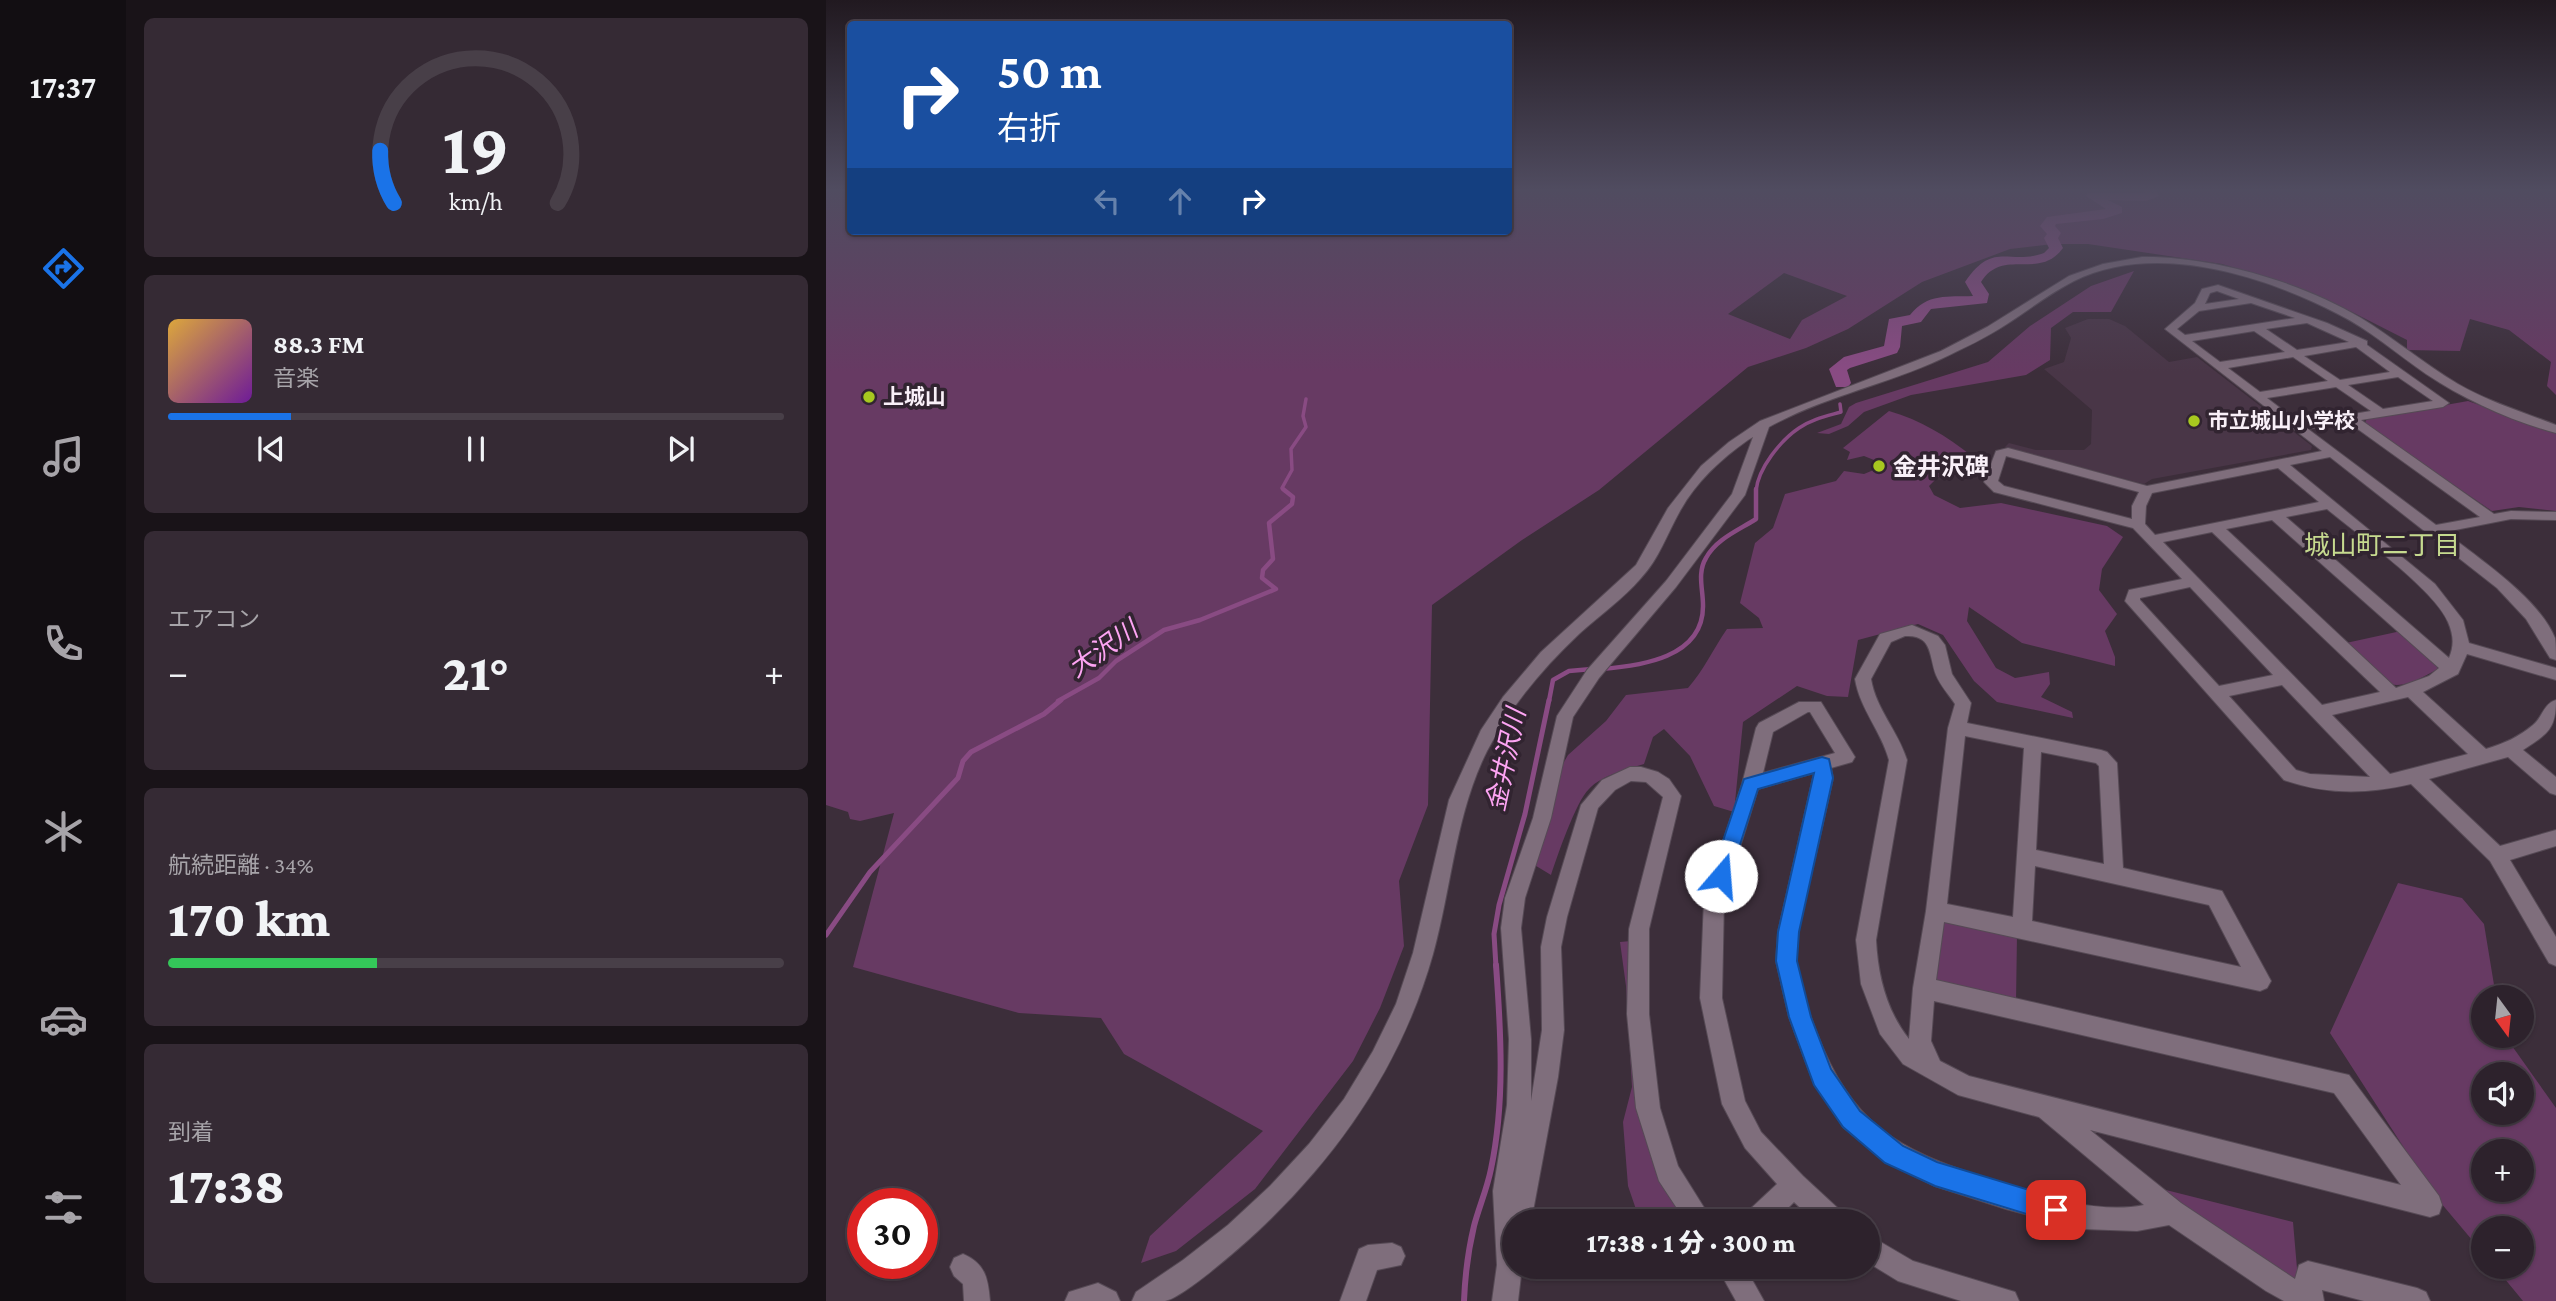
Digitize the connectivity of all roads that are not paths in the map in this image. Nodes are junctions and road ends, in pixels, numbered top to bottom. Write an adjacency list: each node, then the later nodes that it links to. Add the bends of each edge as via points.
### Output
1 (2253, 300): 2 (street); 2 (street, via 2218,288 2206,291); 3 (street)
2 (2195, 308): 5 (street, via 2170,329)
3 (2308, 320): 4 (street); 7 (street)
4 (2257, 328): 5 (street); 8 (street)
5 (2183, 339): 9 (street)
6 (2385, 340): 7 (street); 15 (street, via 2352,317 2236,273 2168,260 2119,262 2091,269 2053,288 1997,326 1932,360); 17 (street, via 2482,401)
7 (2359, 344): 8 (street); 10 (street)
8 (2295, 354): 9 (street); 11 (street)
9 (2217, 366): 12 (street)
10 (2397, 374): 11 (street); 13 (street, via 2443,403)
11 (2337, 383): 12 (street); 13 (street)
12 (2257, 396): 16 (street)
13 (2381, 413): 14 (street)
14 (2350, 418): 16 (street); 24 (street)
15 (1764, 424): 60 (street, via 1738,495 1671,584 1597,668 1565,716 1511,928 1520,1052 1519,1105 1505,1191); 75 (street, via 1708,465 1676,507 1638,573 1533,670 1502,709 1457,798 1422,956 1402,1014 1379,1065 1348,1113 1292,1182 1253,1220 1187,1275)
16 (2297, 427): 18 (street)
17 (2556, 429)
18 (2332, 453): 19 (street); 27 (street)
19 (2280, 463): 20 (street); 21 (street)
20 (2147, 490): 25 (street, via 2139,506); 25 (street, via 2008,452 2000,454 1991,482 1999,489)
21 (2330, 504): 22 (street); 30 (street, via 2440,597 2457,623)
22 (2275, 516): 26 (street); 32 (street)
23 (2556, 516): 24 (street)
24 (2492, 519): 27 (street)
25 (2138, 525): 28 (street)
26 (2215, 527): 28 (street); 37 (street)
27 (2433, 530): 31 (street, via 2510,590 2544,630)
28 (2151, 540): 29 (street)
29 (2192, 582): 34 (street); 36 (street, via 2134,594 2132,601)
30 (2463, 647): 32 (street); 33 (street)
31 (2556, 654)
32 (2452, 670): 35 (street)
33 (2556, 674)
34 (2285, 678): 36 (street); 39 (street)
35 (2410, 690): 37 (street); 43 (street)
36 (2216, 693): 46 (street, via 2290,775 2310,781)
37 (2392, 694): 39 (street)
38 (2556, 706): 42 (street, via 2541,729)
39 (2318, 712): 46 (street)
40 (1957, 728): 41 (street); 53 (street); 57 (street, via 1963,703 1944,675 1942,657 1932,640 1912,631 1885,638 1863,679 1864,689 1894,743 1898,760 1866,940 1866,966 1873,991 1900,1042)
41 (2033, 744): 51 (street); 52 (street, via 2101,757 2108,763)
42 (2511, 749): 43 (street); 48 (street)
43 (2482, 756): 45 (street)
44 (1822, 764): 47 (street); 47 (street, via 1846,757 1815,706 1805,706 1765,728); 65 (street, via 1824,778 1788,932 1786,961 1822,1076 1851,1119 1894,1154 1935,1174 2006,1197 2082,1217 2137,1219)
45 (2414, 776): 46 (street); 50 (street)
46 (2386, 782)
47 (1751, 784): 59 (street, via 1714,899 1711,998 1734,1104 1753,1140)
48 (2556, 788)
49 (2556, 838): 50 (street)
50 (2497, 855): 55 (street)
51 (2027, 856): 52 (street); 54 (street)
52 (2114, 874): 54 (street, via 2215,897 2260,981)
53 (1937, 911): 54 (street); 56 (street)
54 (2022, 928)
55 (2556, 956)
56 (1924, 988): 57 (street, via 1920,1042); 58 (street, via 2341,1083 2430,1205)
57 (1932, 1069): 58 (street, via 1966,1087)
58 (2043, 1108): 65 (street)
59 (1794, 1185): 63 (street); 64 (street)
60 (1507, 1209)
61 (1521, 1209): 62 (street, via 1553,1030 1551,947 1557,918 1590,805 1616,780 1644,773 1658,778 1672,796 1639,929 1638,1014 1648,1108 1668,1172)
62 (1692, 1209)
63 (1769, 1209)
64 (1820, 1209)
65 (2172, 1212): 71 (street, via 2275,1282)
66 (1880, 1255): 79 (street, via 1907,1272)
67 (1392, 1256): 76 (street, via 1368,1258)
68 (963, 1267): 72 (street, via 975,1278)
69 (1508, 1279): 77 (street)
70 (1737, 1279): 78 (street)
71 (2310, 1300): 80 (street, via 2308,1274)
72 (977, 1301)
73 (1078, 1301): 74 (street, via 1098,1296)
74 (1107, 1301)
75 (1145, 1301)
76 (1353, 1301)
77 (1505, 1301)
78 (1751, 1301)
79 (2006, 1301)
80 (2417, 1301)

